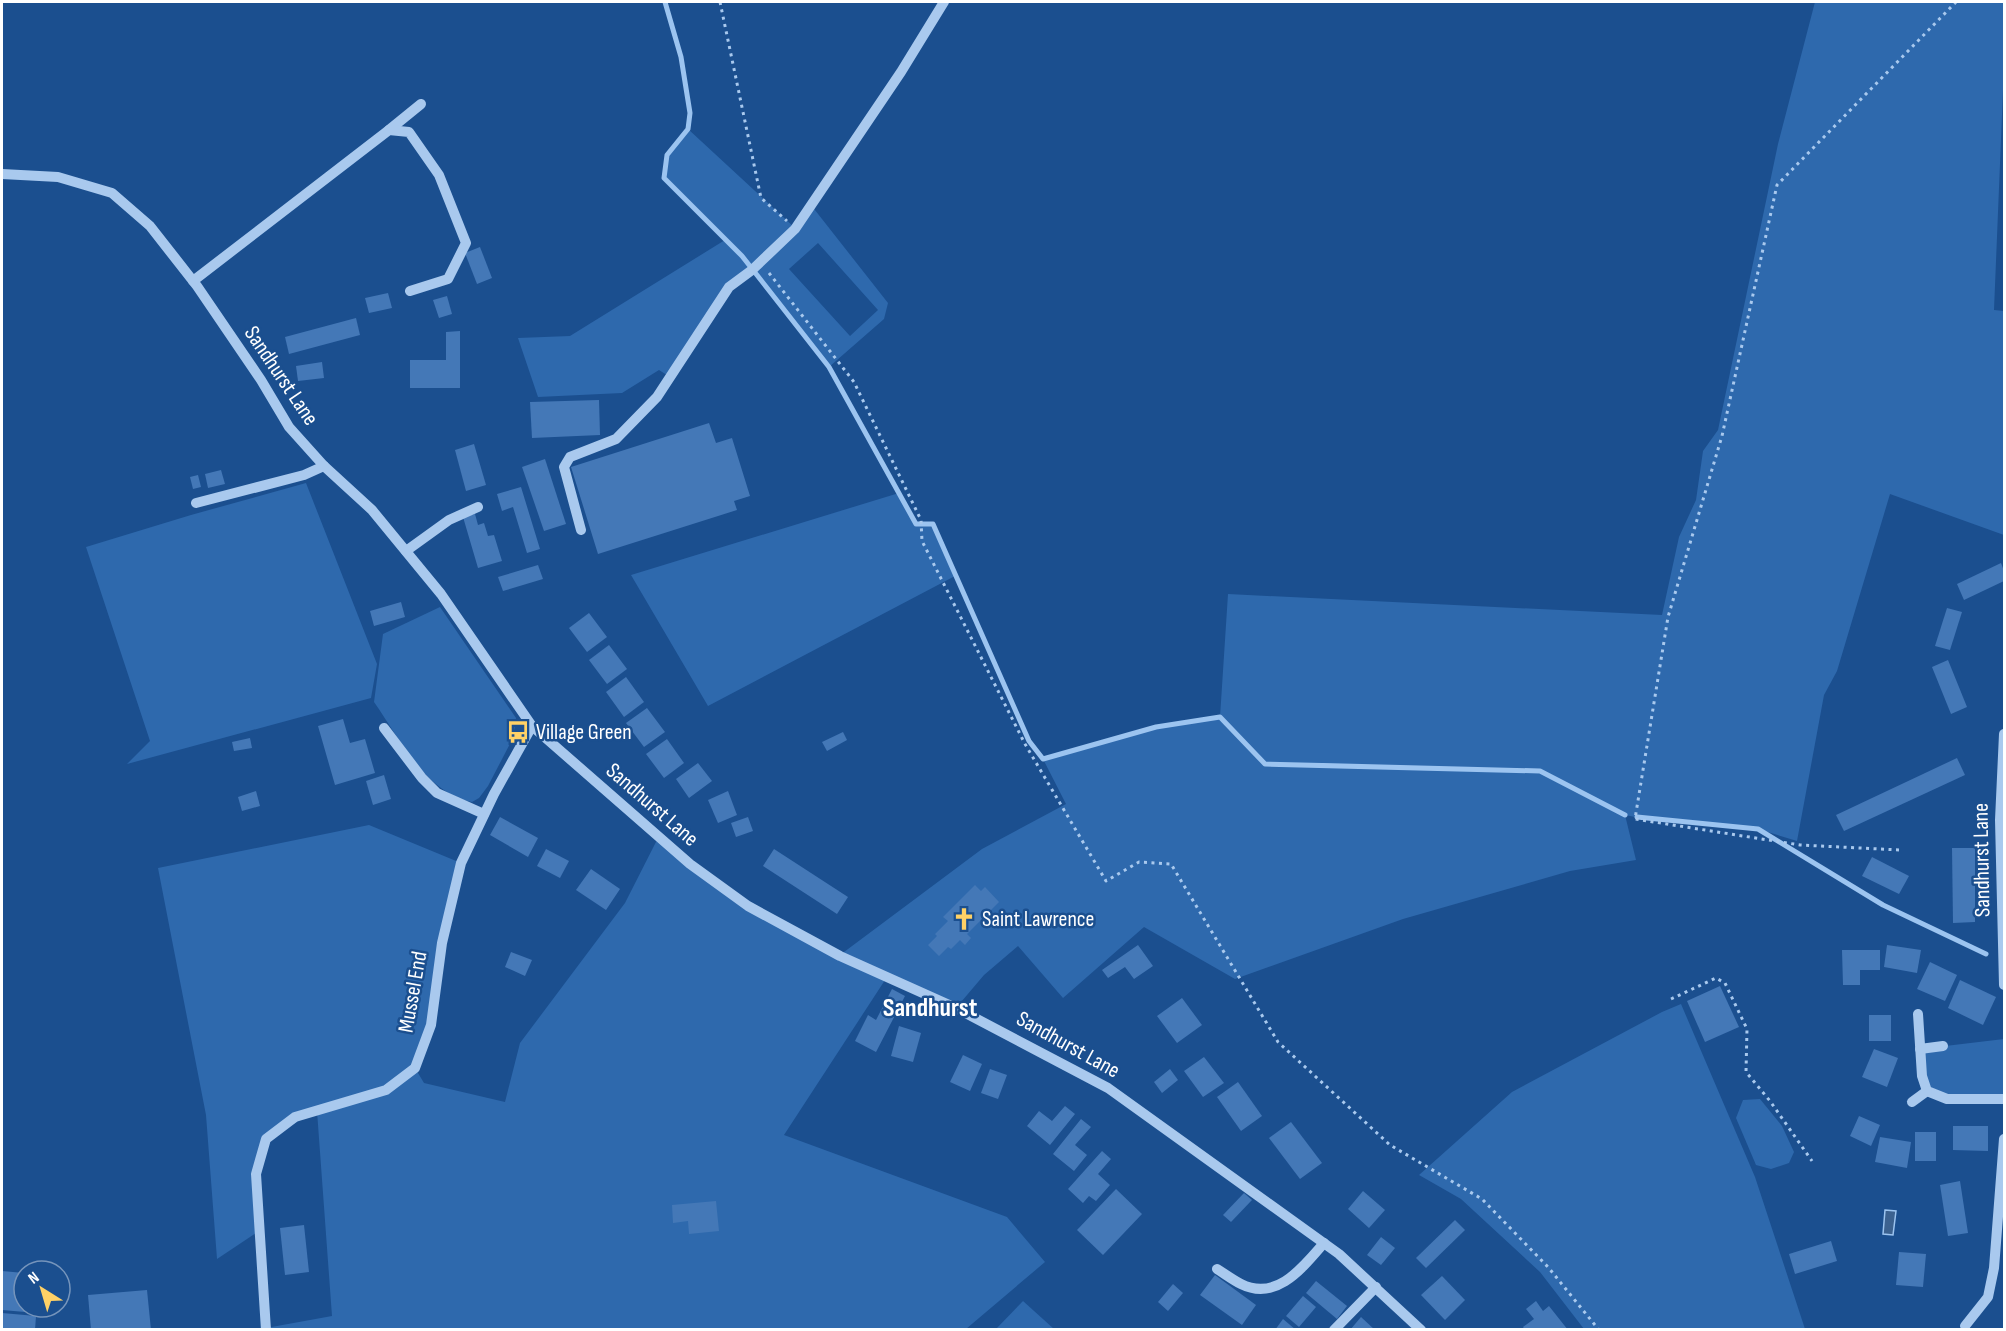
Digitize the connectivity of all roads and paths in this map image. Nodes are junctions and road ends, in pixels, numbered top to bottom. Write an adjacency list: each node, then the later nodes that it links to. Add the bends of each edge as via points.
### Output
1 (720, 2): 7 (path, via 761,198)
2 (944, 2): 7 (street)
3 (1956, 2): 20 (path, via 1777,185 1722,436 1668,617 1635,819 1800,845)
4 (421, 104): 5 (street)
5 (389, 130): 9 (street); 10 (street, via 409,132 439,175 466,243 448,279)
6 (2, 174): 9 (street, Sandhurst Lane, via 58,177 112,193 150,226)
7 (795, 229): 8 (street)
8 (761, 261): 14 (street, via 729,287 657,397 625,431 616,439 570,457 564,467); 39 (path, via 854,382 921,520 922,541 1025,744 1106,881 1139,862 1171,864 1278,1042 1390,1145 1482,1198 1548,1267)
9 (193, 281): 11 (street, Sandhurst Lane, via 289,427)
10 (410, 291)
11 (324, 466): 12 (street); 15 (street, Sandhurst Lane, via 372,510)
12 (196, 503)
13 (478, 507): 15 (street, via 449,520)
14 (581, 530)
15 (406, 551): 16 (street, Sandhurst Lane, via 441,594)
16 (532, 726): 19 (street, Mussel End); 31 (street, Sandhurst Lane, via 658,838 748,906 840,956 956,1008 1108,1088)
17 (384, 728): 19 (street, via 437,793)
18 (2004, 734): 21 (street, Sandhurst Lane, via 2000,820)
19 (484, 814): 36 (street, Mussel End, via 461,863 442,942 430,1025 415,1068 386,1090 295,1117 266,1139 256,1174)
20 (1899, 850)
21 (2004, 985)
22 (1671, 999): 30 (path, via 1716,978 1725,983 1747,1029 1746,1072)
23 (1918, 1014): 25 (street)
24 (1943, 1046): 25 (street)
25 (1920, 1049): 26 (street)
26 (1927, 1091): 27 (street, via 1947,1099); 28 (street)
27 (2004, 1099)
28 (1912, 1102)
29 (2004, 1139): 32 (street)
30 (1812, 1161)
31 (1324, 1243): 33 (street, via 1294,1278 1280,1284 1257,1289 1241,1285); 34 (street, Sandhurst Lane)
32 (1999, 1267): 35 (street, via 1988,1297)
33 (1217, 1269)
34 (1376, 1287): 37 (street); 38 (street, Sandhurst Lane)
35 (1963, 1328)
36 (266, 1329)
37 (1334, 1329)
38 (1421, 1329)
39 (1599, 1329)

